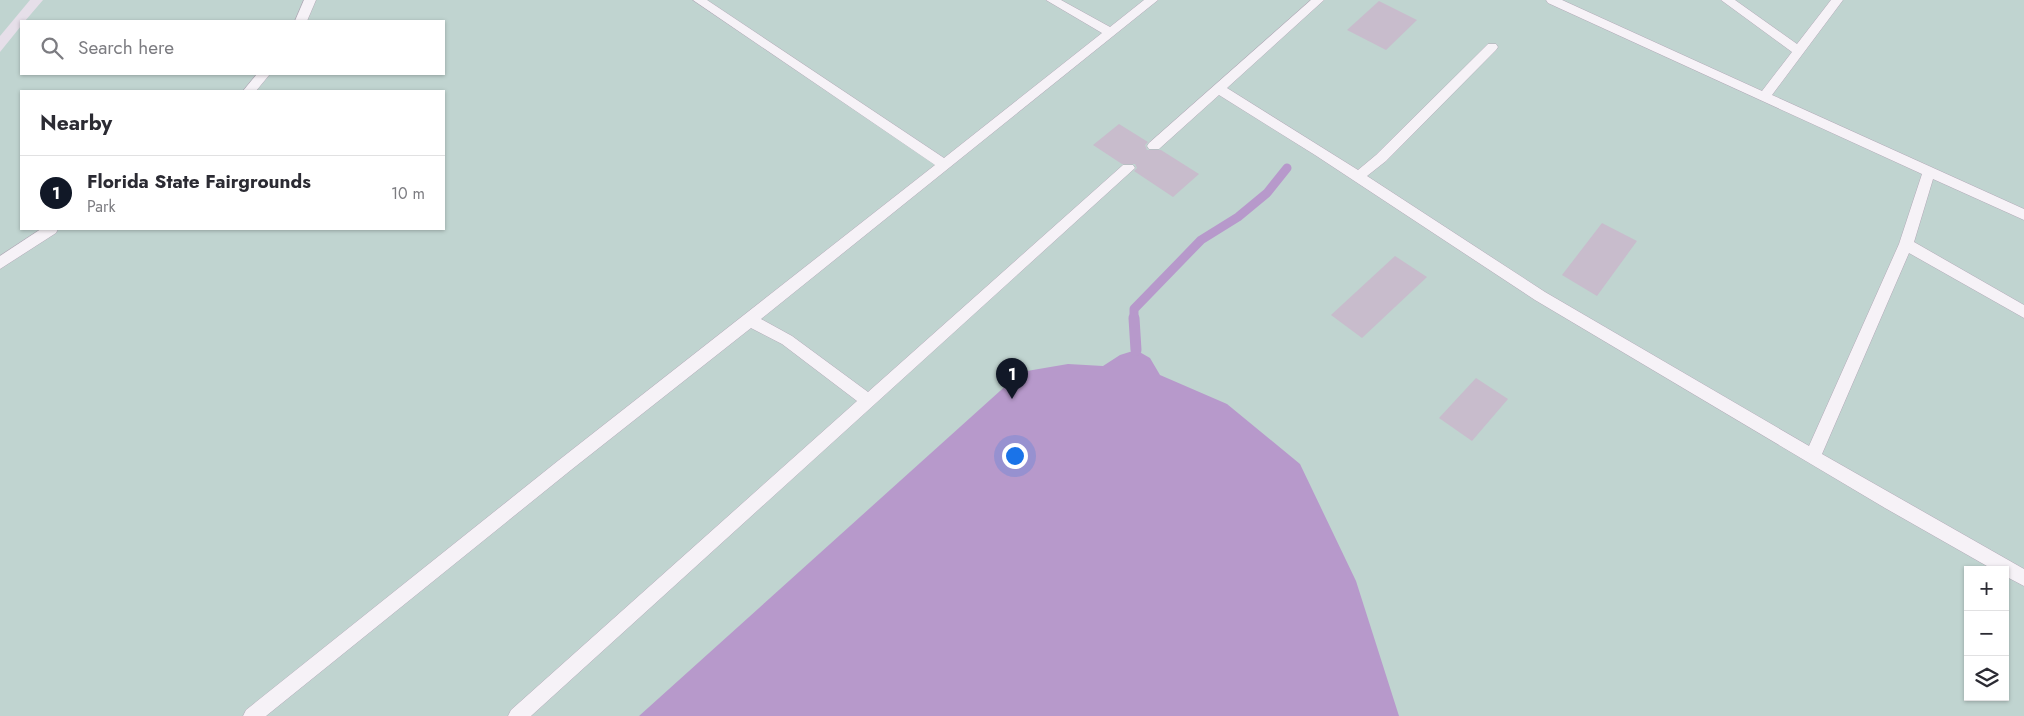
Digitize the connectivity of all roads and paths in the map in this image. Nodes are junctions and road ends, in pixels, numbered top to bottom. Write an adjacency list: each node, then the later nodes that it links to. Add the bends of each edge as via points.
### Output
1 (310, 0): 9 (lane)
2 (698, 0): 18 (lane)
3 (1052, 0): 10 (lane)
4 (1152, 0): 10 (lane)
5 (1318, 0): 14 (lane)
6 (1552, 0): 16 (lane)
7 (1727, 0): 12 (lane)
8 (1837, 0): 12 (lane)
9 (301, 20)
10 (1111, 33): 18 (lane)
11 (1492, 47): 21 (lane)
12 (1799, 50): 16 (lane)
13 (263, 75): 15 (lane)
14 (1218, 89): 17 (lane); 21 (lane)
15 (250, 90)
16 (1764, 97): 20 (lane)
17 (1154, 146)
18 (945, 165): 27 (lane)
19 (1128, 168): 28 (lane)
20 (1929, 172): 22 (lane); 24 (lane)
21 (1358, 177): 29 (lane, via 1540,296)
22 (2024, 216)
23 (50, 230): 25 (lane)
24 (1906, 244): 26 (lane); 29 (lane)
25 (0, 263)
26 (2024, 312)
27 (750, 320): 28 (lane, via 787,340); 31 (lane)
28 (869, 401): 32 (lane)
29 (1813, 456): 30 (lane)
30 (2024, 578)
31 (252, 716)
32 (517, 716)

